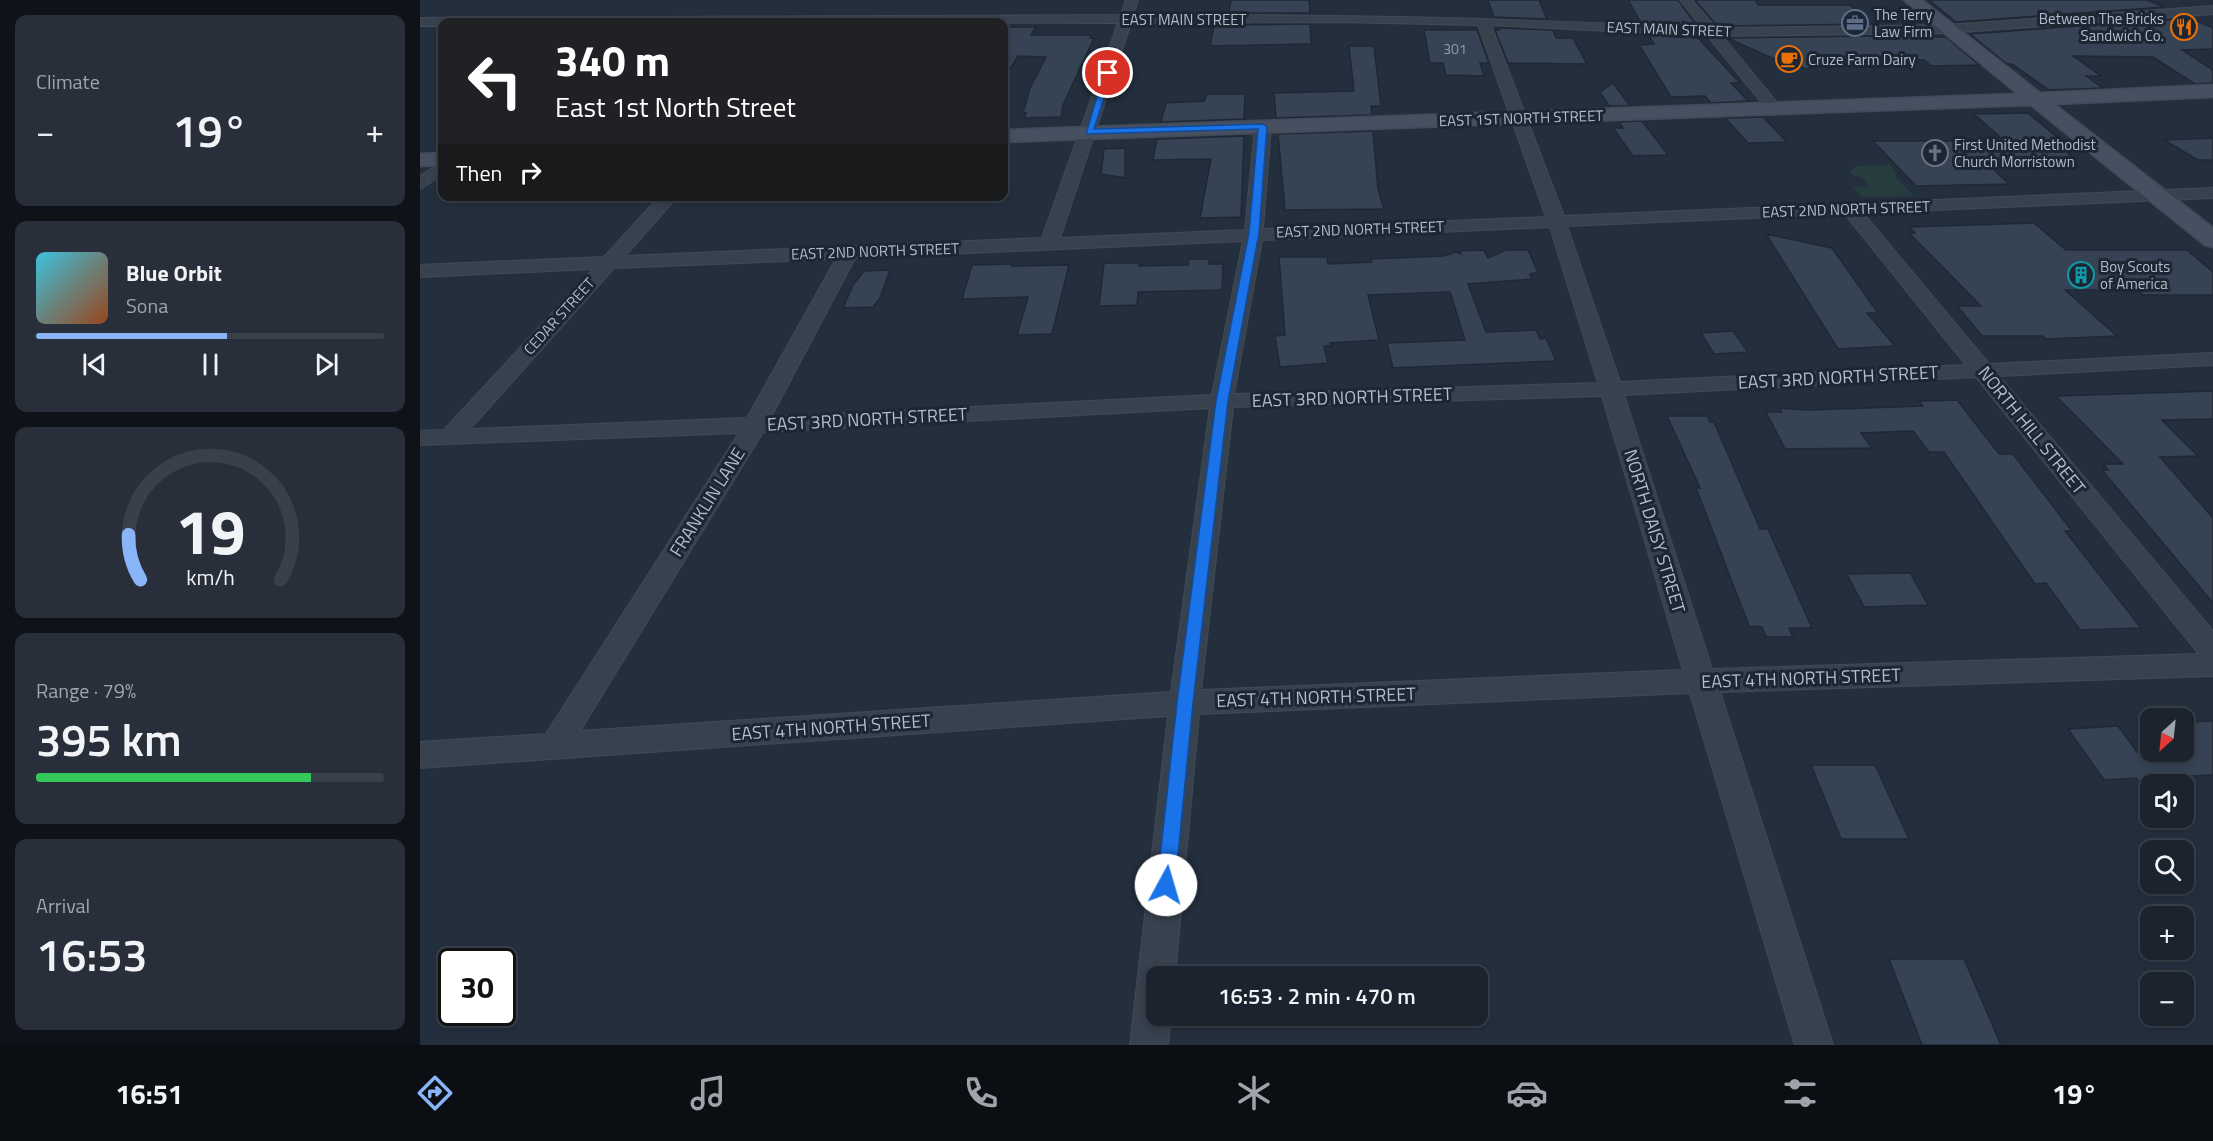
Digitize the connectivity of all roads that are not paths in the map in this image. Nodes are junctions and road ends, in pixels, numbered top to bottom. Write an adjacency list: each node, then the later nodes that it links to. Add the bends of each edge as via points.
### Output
1 (1132, 0): 7 (street)
2 (1686, 0): 13 (street)
3 (1912, 0): 12 (main road)
4 (702, 7): 6 (street)
5 (2213, 10): 12 (street, EAST MAIN STREET)
6 (688, 18)
7 (1126, 19): 8 (street, EAST MAIN STREET); 9 (street, EAST MAIN STREET); 19 (street)
8 (1008, 20)
9 (1483, 21): 13 (street, EAST MAIN STREET); 17 (street, NORTH DAISY STREET)
10 (420, 22): 11 (street, EAST MAIN STREET)
11 (438, 22)
12 (1947, 28): 13 (street, EAST MAIN STREET); 15 (main road)
13 (1712, 32): 16 (street)
14 (2213, 91): 15 (main road, EAST 1ST NORTH STREET)
15 (2039, 100): 16 (main road, EAST 1ST NORTH STREET); 26 (main road)
16 (1775, 110): 17 (main road, EAST 1ST NORTH STREET)
17 (1520, 117): 18 (main road, EAST 1ST NORTH STREET); 29 (street, NORTH DAISY STREET)
18 (1263, 127): 19 (main road, EAST 1ST NORTH STREET); 30 (street)
19 (1089, 132): 20 (main road, EAST 1ST NORTH STREET); 32 (street)
20 (1008, 136)
21 (420, 159): 22 (main road)
22 (438, 159)
23 (438, 170): 24 (street)
24 (420, 184)
25 (2213, 193): 26 (street, EAST 2ND NORTH STREET)
26 (2157, 195): 28 (street, EAST 2ND NORTH STREET); 31 (main road)
27 (665, 201): 34 (street, CEDAR STREET)
28 (1850, 209): 29 (street, EAST 2ND NORTH STREET); 37 (street, NORTH HILL STREET)
29 (1557, 222): 30 (street, EAST 2ND NORTH STREET); 38 (street, NORTH DAISY STREET)
30 (1254, 233): 32 (street, EAST 2ND NORTH STREET); 39 (street)
31 (2213, 240)
32 (1049, 244): 33 (street, EAST 2ND NORTH STREET)
33 (849, 252): 34 (street, EAST 2ND NORTH STREET); 40 (street, FRANKLIN LANE)
34 (607, 263): 35 (street, EAST 2ND NORTH STREET); 41 (street, CEDAR STREET)
35 (420, 271)
36 (2213, 359): 37 (street, EAST 3RD NORTH STREET)
37 (1982, 369): 38 (street, EAST 3RD NORTH STREET); 43 (street, NORTH HILL STREET)
38 (1611, 389): 39 (street, EAST 3RD NORTH STREET); 45 (street, NORTH DAISY STREET)
39 (1222, 401): 40 (street, EAST 3RD NORTH STREET); 46 (street)
40 (755, 425): 41 (street, EAST 3RD NORTH STREET); 47 (street, FRANKLIN LANE)
41 (450, 437): 42 (street, EAST 3RD NORTH STREET)
42 (420, 438)
43 (2213, 651)
44 (2213, 665): 45 (street, EAST 4TH NORTH STREET)
45 (1702, 681): 46 (street, EAST 4TH NORTH STREET); 50 (street, NORTH DAISY STREET)
46 (1185, 703): 47 (street, EAST 4TH NORTH STREET); 49 (street)
47 (554, 747): 48 (street, EAST 4TH NORTH STREET)
48 (420, 755)
49 (1149, 1045)
50 (1814, 1045)

